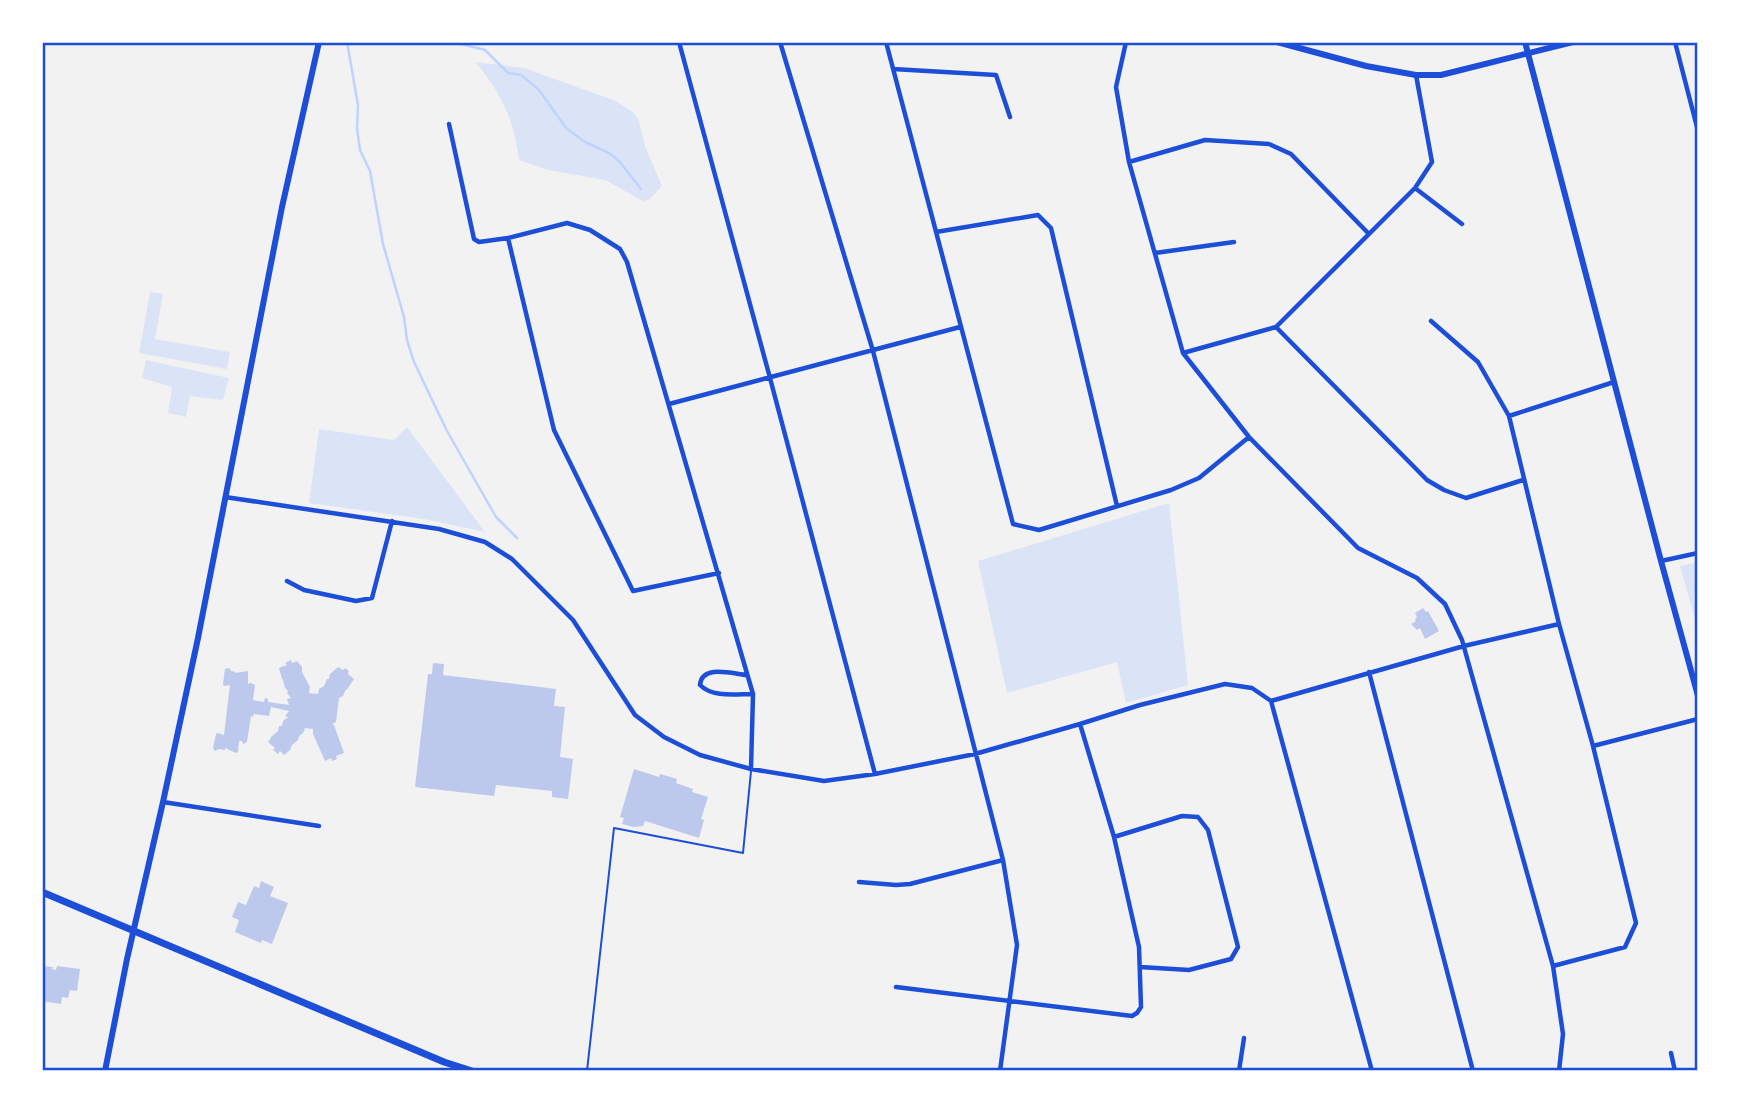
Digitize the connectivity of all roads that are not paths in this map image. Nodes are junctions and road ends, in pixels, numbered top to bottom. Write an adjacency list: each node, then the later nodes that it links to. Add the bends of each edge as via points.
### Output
1 (319, 42): 35 (main road)
2 (679, 42): 29 (street)
3 (780, 42): 27 (street)
4 (886, 42): 11 (street)
5 (1126, 42): 16 (street, via 1116,87)
6 (1277, 42): 12 (main road)
7 (1525, 42): 10 (main road)
8 (1573, 42): 10 (main road)
9 (1675, 42): 15 (street)
10 (1528, 54): 12 (main road, via 1441,75); 30 (main road)
11 (893, 69): 13 (street, via 996,75); 19 (street)
12 (1416, 75): 17 (street, via 1432,162)
13 (1010, 117)
14 (449, 124): 21 (street, via 474,239)
15 (1698, 131)
16 (1129, 162): 20 (street, via 1205,140 1269,144 1291,154); 23 (street)
17 (1415, 188): 18 (street); 20 (street)
18 (1462, 224)
19 (936, 232): 25 (street); 36 (street, via 1038,215 1051,228)
20 (1369, 234): 26 (street)
21 (508, 238): 31 (street, via 567,223 620,248); 40 (street, via 554,430 634,591)
22 (1234, 242): 23 (street)
23 (1155, 253): 28 (street)
24 (1431, 321): 32 (street, via 1478,362)
25 (960, 327): 27 (street); 36 (street, via 1013,524 1039,530)
26 (1276, 327): 28 (street); 34 (street, via 1427,480 1444,491 1466,498)
27 (873, 351): 29 (street); 52 (street)
28 (1183, 354): 33 (street)
29 (771, 378): 31 (street); 54 (street)
30 (1614, 382): 32 (street); 39 (main road)
31 (668, 404): 40 (street)
32 (1508, 416): 34 (street)
33 (1249, 437): 36 (street, via 1199,478); 43 (street, via 1358,548 1417,578 1445,604)
34 (1523, 480): 42 (street)
35 (225, 497): 37 (street); 55 (main road)
36 (1117, 506)
37 (392, 521): 41 (street, via 372,598 356,601 304,590); 53 (street, via 485,542 512,559 572,620 635,715 664,737 700,755)
38 (1698, 552): 39 (street)
39 (1661, 561): 47 (main road)
40 (719, 573): 45 (street)
41 (287, 581)
42 (1559, 624): 43 (street); 51 (street)
43 (1464, 646): 44 (street); 62 (street)
44 (1369, 672): 48 (street); 74 (street)
45 (748, 675): 46 (street); 46 (street, via 713,672 705,674 700,685 718,694)
46 (753, 694): 53 (street)
47 (1698, 696)
48 (1271, 701): 50 (street, via 1252,688 1225,684); 73 (street)
49 (1698, 719): 51 (street)
50 (1080, 724): 52 (street); 57 (street)
51 (1593, 747): 62 (street, via 1636,923 1625,947)
52 (975, 754): 54 (street); 58 (street)
53 (751, 769): 54 (street, via 824,781); 70 (lane, via 743,853 614,828)
54 (875, 775)
55 (163, 802): 56 (street); 61 (main road)
56 (319, 826)
57 (1114, 837): 63 (street); 63 (street, via 1182,816 1198,817 1208,830 1238,947 1231,959 1189,970)
58 (1003, 860): 59 (street, via 910,884); 65 (street, via 1017,946)
59 (859, 882)
60 (42, 892): 61 (main road)
61 (133, 930): 68 (main road); 69 (main road)
62 (1553, 966): 75 (street, via 1563,1034)
63 (1140, 967): 65 (street, via 1141,1007 1132,1016)
64 (896, 986): 65 (street)
65 (1010, 1002): 71 (street)
66 (1244, 1038): 72 (street)
67 (1671, 1053): 76 (street)
68 (105, 1071)
69 (472, 1071)
70 (587, 1071)
71 (1000, 1071)
72 (1239, 1071)
73 (1372, 1071)
74 (1473, 1071)
75 (1559, 1071)
76 (1675, 1071)

